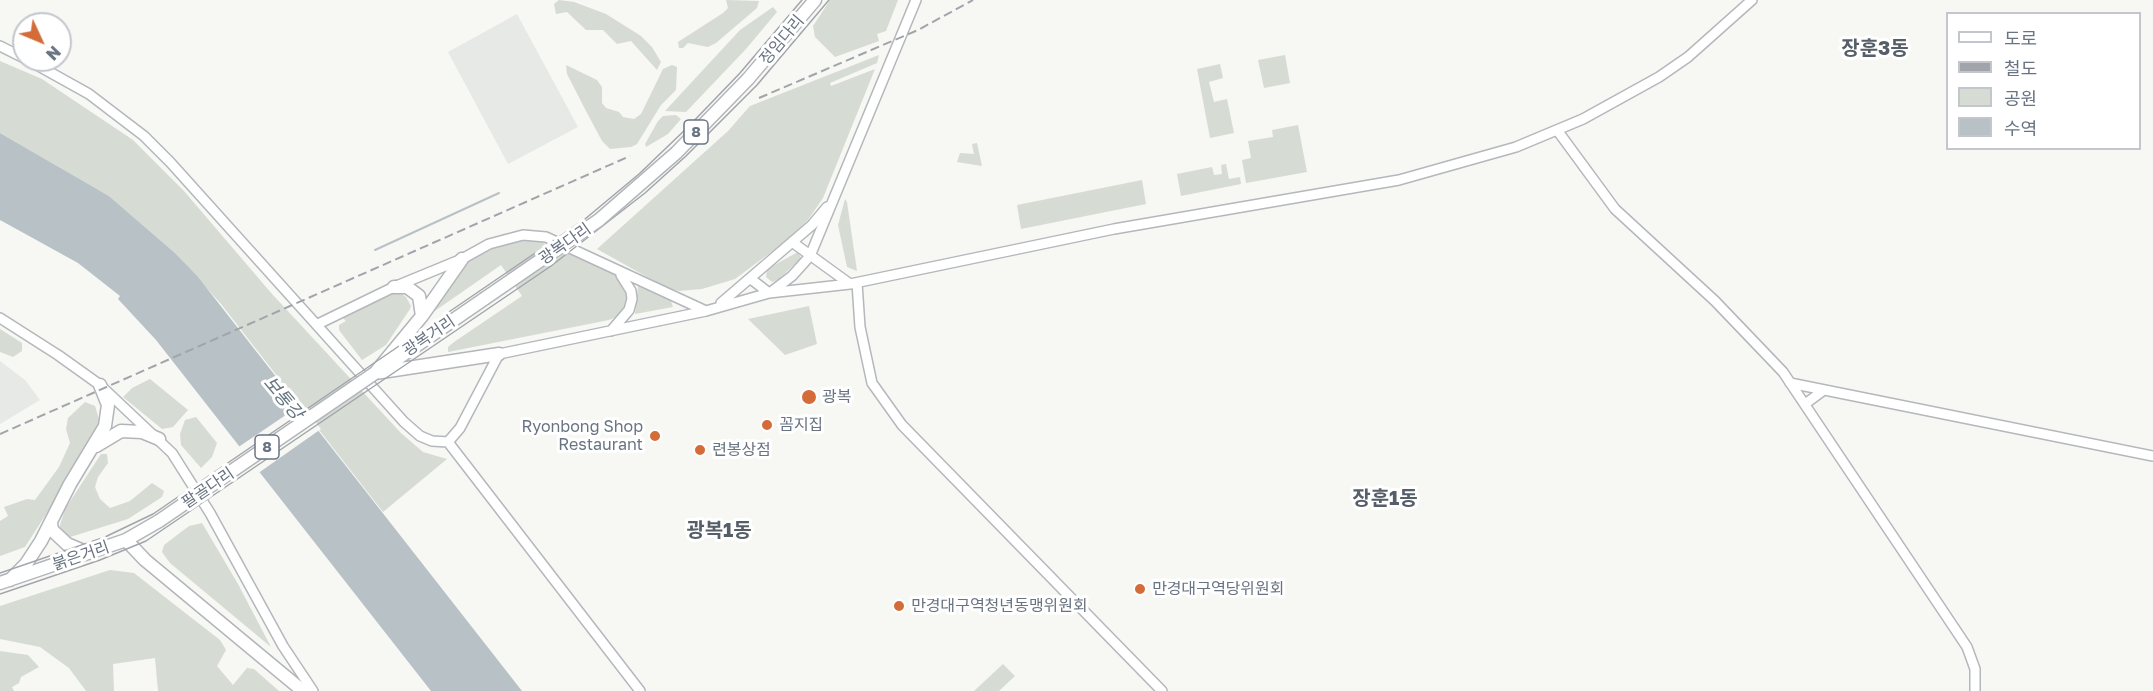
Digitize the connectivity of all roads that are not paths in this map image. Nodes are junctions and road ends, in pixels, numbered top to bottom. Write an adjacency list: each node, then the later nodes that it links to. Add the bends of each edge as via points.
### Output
1 (815, 0): 6 (highway, 정임다리 / 8, bridge, via 748,79)
2 (916, 0): 7 (main road)
3 (1752, 0): 5 (main road, via 1706,42 1659,77)
4 (50, 72): 21 (main road, via 89,94 144,136)
5 (1557, 130): 13 (main road, via 1516,147 1399,180 1114,230); 25 (main road, via 1615,209 1716,301)
6 (642, 183): 16 (highway, 광복다리 / 8, bridge, via 599,220)
7 (834, 199): 8 (main road); 9 (main road)
8 (792, 242): 9 (main road); 12 (main road)
9 (810, 256): 13 (main road); 15 (main road)
10 (462, 259): 11 (main road, via 489,244 523,235 546,237); 14 (main road); 19 (highway)
11 (618, 271): 18 (main road); 22 (main road, via 627,282 632,299 629,310)
12 (751, 279): 15 (main road); 17 (main road)
13 (853, 283): 15 (main road); 41 (main road, via 872,383 902,425)
14 (394, 287): 19 (highway, via 414,291 422,306); 21 (main road)
15 (769, 293): 17 (main road)
16 (484, 299): 24 (highway, 광복거리 / 8)
17 (718, 305): 18 (main road)
18 (706, 311): 22 (main road)
19 (422, 316): 24 (highway)
20 (0, 318): 26 (main road)
21 (318, 324): 30 (main road, via 404,422 420,436)
22 (611, 331): 23 (main road)
23 (500, 354): 24 (highway); 30 (main road, via 460,428)
24 (375, 374): 33 (highway, 팔골다리 / 8, bridge)
25 (1790, 383): 27 (main road); 28 (main road)
26 (100, 385): 29 (main road); 31 (highway, via 106,396 108,416)
27 (1824, 390): 28 (main road); 32 (main road)
28 (1804, 404): 42 (main road, via 1967,648 1975,669)
29 (159, 439): 31 (highway, via 142,432 121,432); 39 (main road, via 189,479 283,646)
30 (448, 442): 40 (main road)
31 (93, 449): 34 (highway)
32 (2153, 456)
33 (159, 521): 35 (highway, 붉은거리 / 8)
34 (51, 523): 36 (highway, via 52,530 67,544); 37 (highway, via 26,564)
35 (126, 540): 36 (highway, 붉은거리 / 8); 38 (highway)
36 (88, 553): 37 (highway, 붉은거리 / 8)
37 (5, 582)
38 (303, 691)
39 (313, 691)
40 (640, 691)
41 (1162, 691)
42 (1975, 691)

